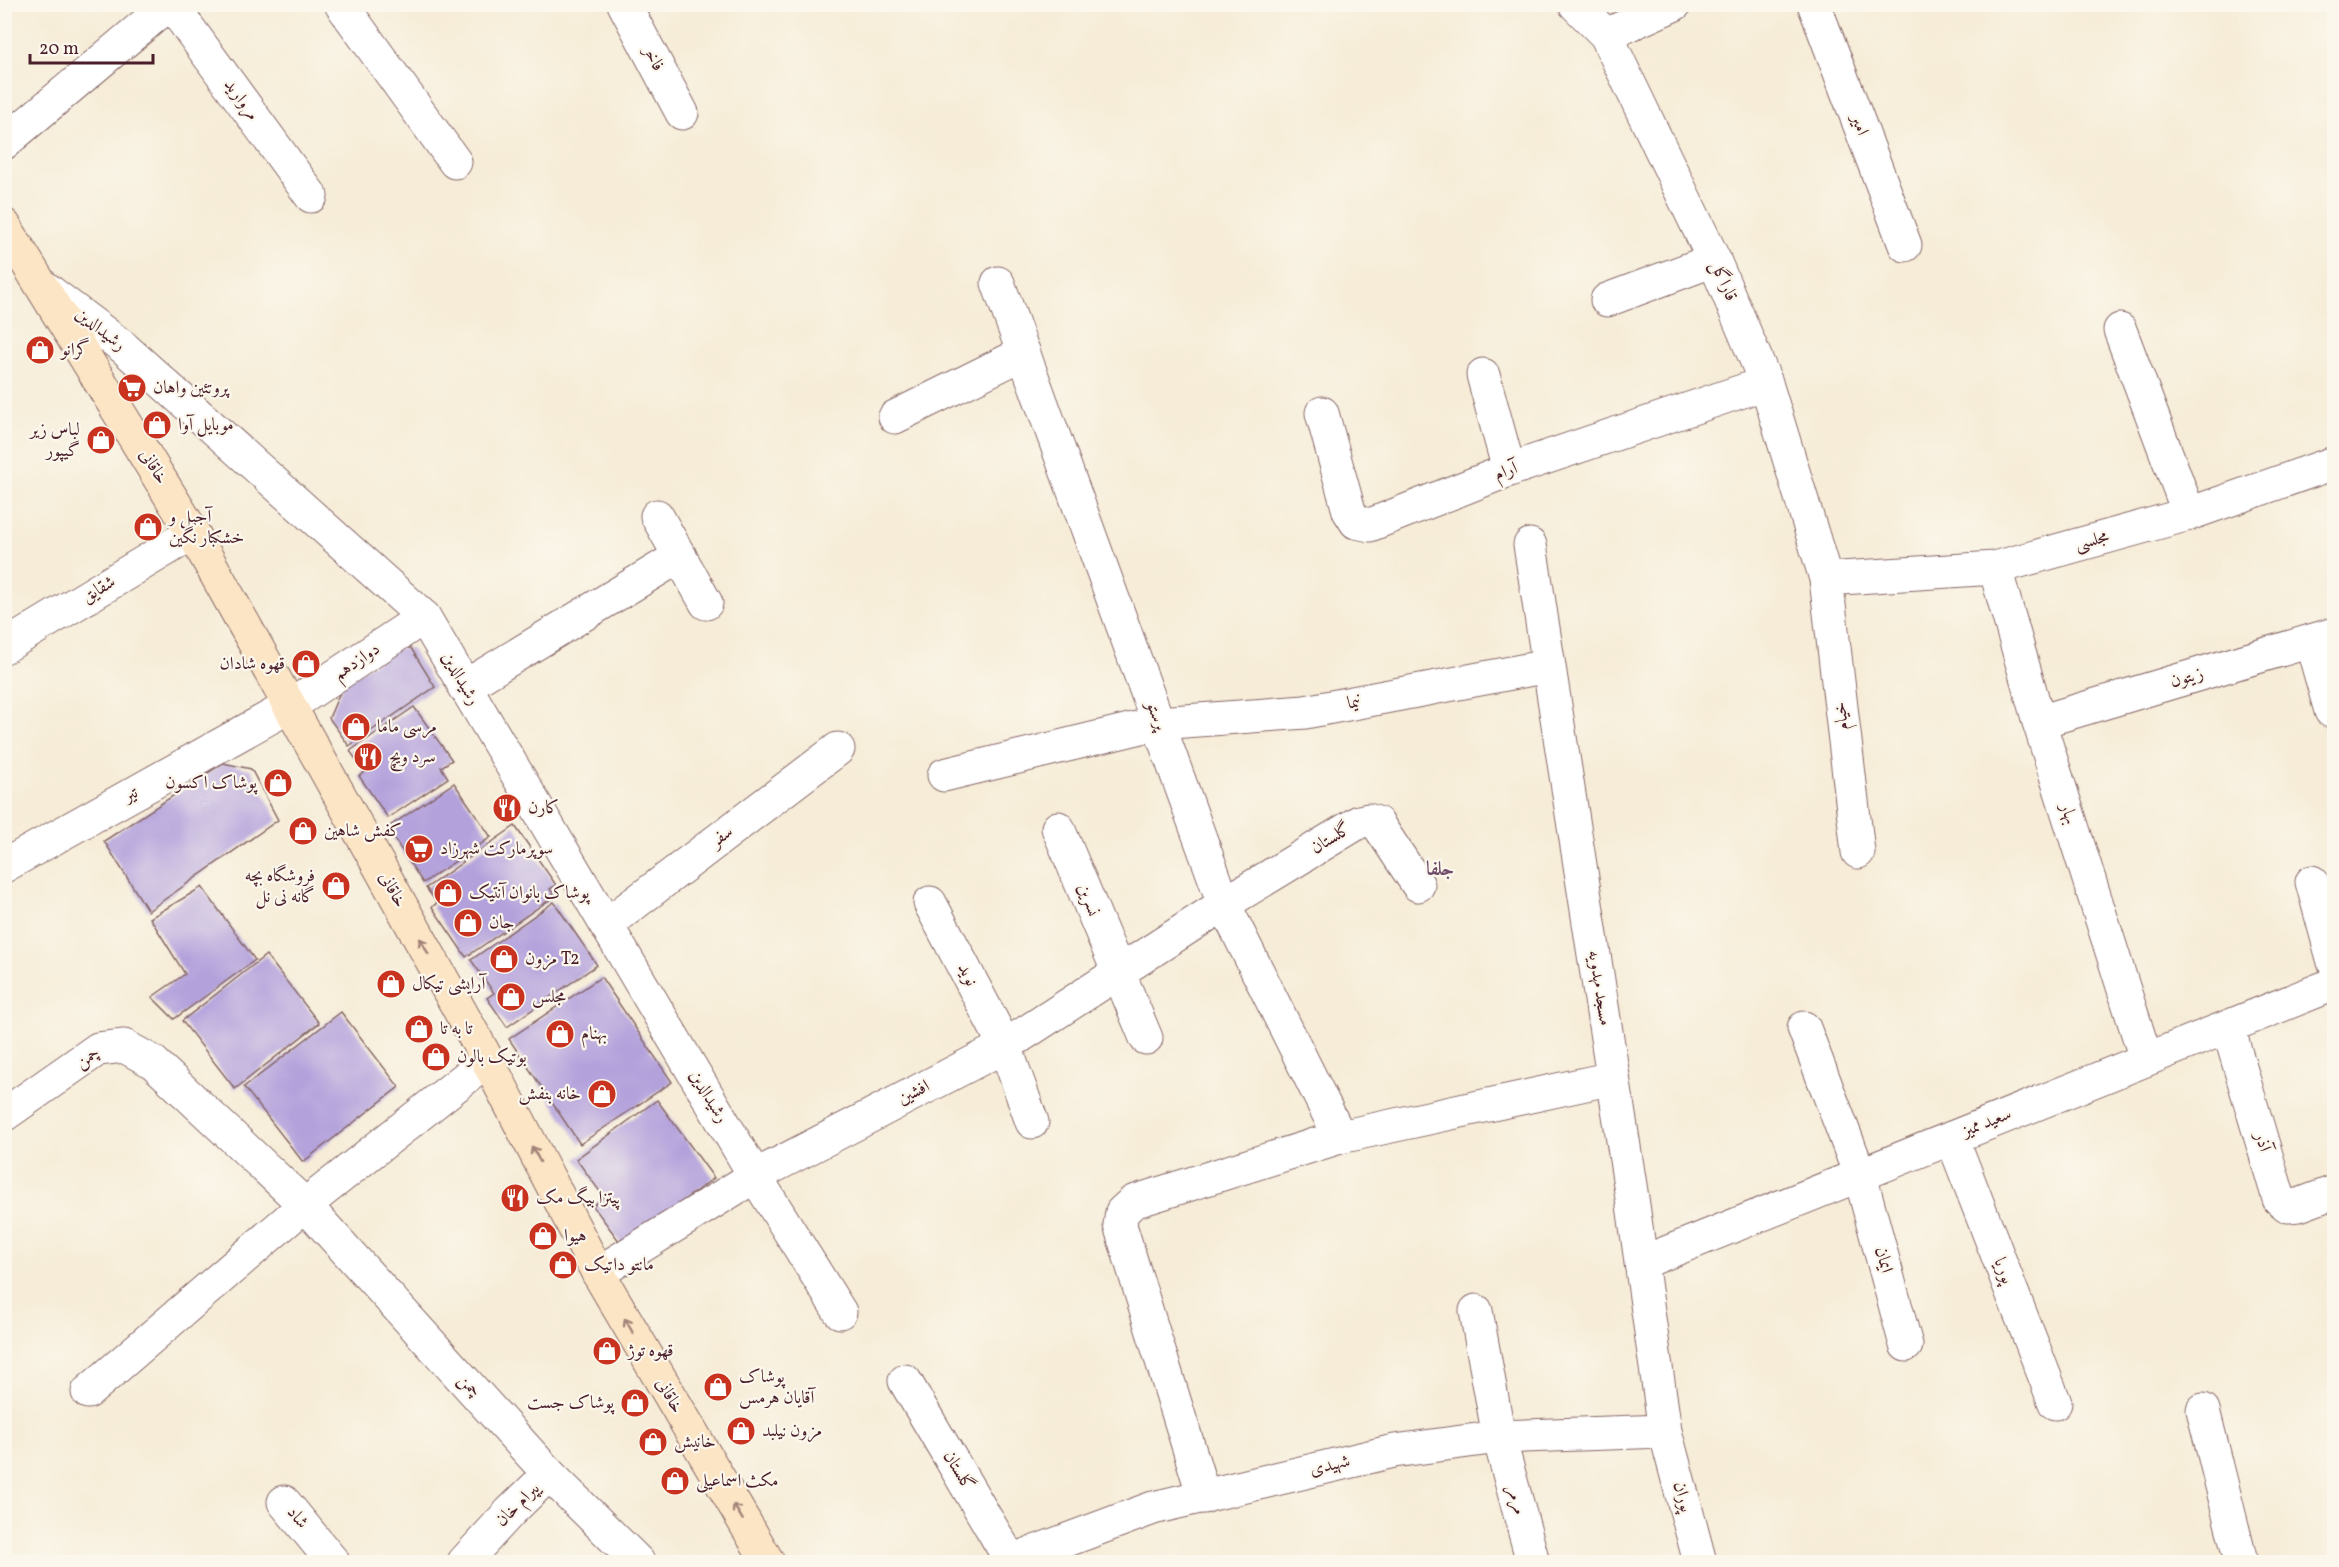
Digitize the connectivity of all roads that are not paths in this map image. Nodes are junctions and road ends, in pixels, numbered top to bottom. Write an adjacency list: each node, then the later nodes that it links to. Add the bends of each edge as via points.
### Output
1 (170, 4): 9 (street); 11 (street, مروارید)
2 (341, 4): 10 (street)
3 (624, 4): 8 (street, فاخر)
4 (1575, 4): 7 (street, قاراگل)
5 (1675, 4): 7 (street)
6 (1814, 4): 13 (street, امیر)
7 (1606, 35): 14 (street, قاراگل)
8 (682, 113)
9 (4, 143)
10 (455, 162)
11 (311, 196)
12 (4, 225): 16 (street, خاقانی)
13 (1905, 245)
14 (1714, 260): 17 (street); 21 (street, قاراگل)
15 (998, 283): 19 (street, پرستو)
16 (41, 285): 28 (street, خاقانی); 34 (street, رشیدالدین, via 123,347)
17 (1607, 300)
18 (2120, 330): 26 (street)
19 (1024, 353): 23 (street); 42 (street, پرستو)
20 (1483, 375): 25 (street)
21 (1767, 383): 25 (street, آرام); 32 (street, قاراگل)
22 (1322, 413): 25 (street, آرام, via 1348,511 1356,522 1370,525)
23 (896, 417)
24 (2334, 463): 26 (street, مجلسی)
25 (1509, 470)
26 (2189, 514): 31 (street, مجلسی)
27 (657, 516): 30 (street)
28 (193, 532): 36 (street, شقایق); 39 (street, خاقانی)
29 (1530, 545): 37 (street, مسجد مهدویه)
30 (680, 556): 33 (street); 38 (street)
31 (1995, 568): 32 (street, مجلسی); 41 (street, بهار)
32 (1826, 579): 46 (street, خیام)
33 (706, 603)
34 (424, 617): 38 (street, رشیدالدین); 39 (street, دوازدهم)
35 (2323, 638): 40 (street); 41 (street, زیتون)
36 (4, 647)
37 (1548, 666): 42 (street, نیما, via 1305,712); 62 (street, مسجد مهدویه)
38 (464, 687): 52 (street, رشیدالدین)
39 (290, 706): 47 (street, تیر); 61 (street, خاقانی, one-way to 39)
40 (2331, 711)
41 (2039, 722): 60 (street, بهار)
42 (1158, 723): 44 (street, نیما); 51 (street, پرستو)
43 (838, 749): 52 (street, سفر)
44 (944, 775)
45 (1058, 828): 54 (street, نسرین)
46 (1858, 852)
47 (4, 866)
48 (2312, 882): 53 (street)
49 (1418, 885): 51 (street, گلستان, via 1377,823 1368,820)
50 (930, 903): 59 (street, نوید)
51 (1224, 904): 54 (street, افشین); 65 (street, پرستو)
52 (606, 925): 68 (street, رشیدالدین)
53 (2334, 962)
54 (1118, 973): 58 (street, نسرین); 59 (street, افشین)
55 (2334, 984): 56 (street, سعید ممیز)
56 (2228, 1027): 60 (street, سعید ممیز); 69 (street, آذر, via 2279,1198 2288,1206 2299,1205)
57 (1804, 1028): 67 (street, ایمان)
58 (1146, 1038)
59 (1005, 1046): 64 (street, نوید); 68 (street, افشین)
60 (2146, 1059): 66 (street, سعید ممیز)
61 (487, 1061): 70 (street); 72 (street, خاقانی, one-way to 61)
62 (1613, 1078): 65 (street); 71 (street, مسجد مهدویه)
63 (9, 1103): 70 (street, چمن, via 98,1049 124,1046 153,1062)
64 (1032, 1122)
65 (1340, 1137): 83 (street, via 1133,1202 1122,1212 1120,1225)
66 (1952, 1138): 67 (street, سعید ممیز); 78 (street, پوریا)
67 (1860, 1175): 71 (street, سعید ممیز); 75 (street, ایمان)
68 (755, 1176): 72 (street, افشین); 74 (street, رشیدالدین)
69 (2334, 1192)
70 (305, 1205): 77 (street); 82 (street, چمن)
71 (1641, 1263): 80 (street, مسجد مهدویه)
72 (598, 1273): 89 (street, خاقانی, one-way to 72)
73 (1476, 1311): 81 (street, مرمر)
74 (840, 1312)
75 (1906, 1345)
76 (905, 1381): 85 (street, گلستان)
77 (88, 1392)
78 (2055, 1403)
79 (2203, 1410): 92 (street)
80 (1665, 1431): 81 (street, شهیدی); 91 (street, پوران)
81 (1499, 1437): 83 (street, شهیدی, via 1394,1451); 90 (street, مرمر)
82 (549, 1474): 87 (street, یپرام خان); 88 (street, چمن)
83 (1204, 1497): 85 (street, شهیدی, via 1153,1508)
84 (284, 1502): 86 (street, شاد)
85 (1010, 1562)
86 (333, 1563)
87 (464, 1563)
88 (638, 1563)
89 (768, 1563)
90 (1533, 1563)
91 (1700, 1563)
92 (2241, 1563)

